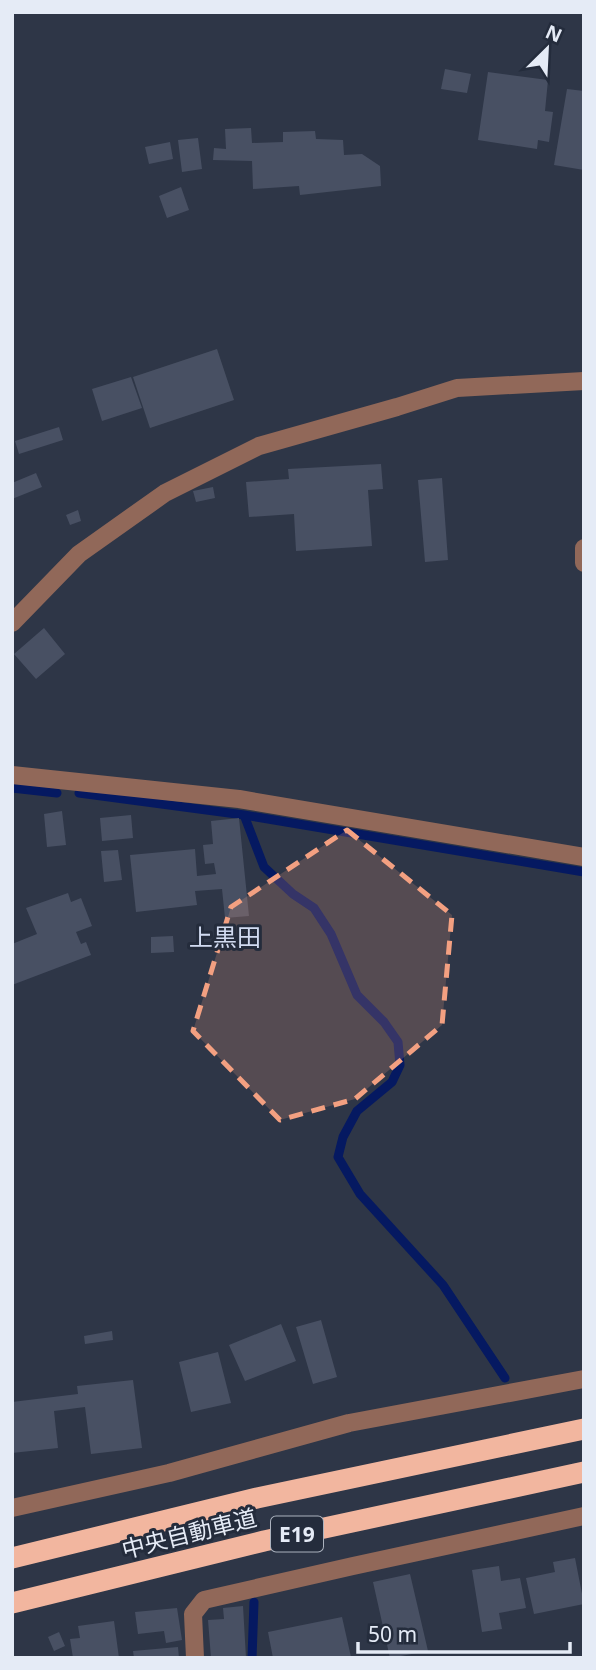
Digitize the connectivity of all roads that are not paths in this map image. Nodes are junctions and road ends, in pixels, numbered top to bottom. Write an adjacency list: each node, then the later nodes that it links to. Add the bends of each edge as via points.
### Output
1 (584, 381): 4 (street, via 457,388 259,446 165,493 90,546)
2 (584, 548): 3 (street)
3 (584, 563)
4 (12, 623)
5 (12, 775): 6 (street, via 239,799)
6 (584, 857)
7 (584, 1379): 10 (street, via 349,1423 169,1473)
8 (584, 1429): 12 (highway, 中央自動車道 / E19, via 257,1498)
9 (584, 1472): 13 (highway, 中央自動車道 / E19, via 264,1541)
10 (12, 1508)
11 (584, 1516): 14 (street, via 204,1601 193,1614)
12 (12, 1558)
13 (12, 1603)
14 (195, 1658)

